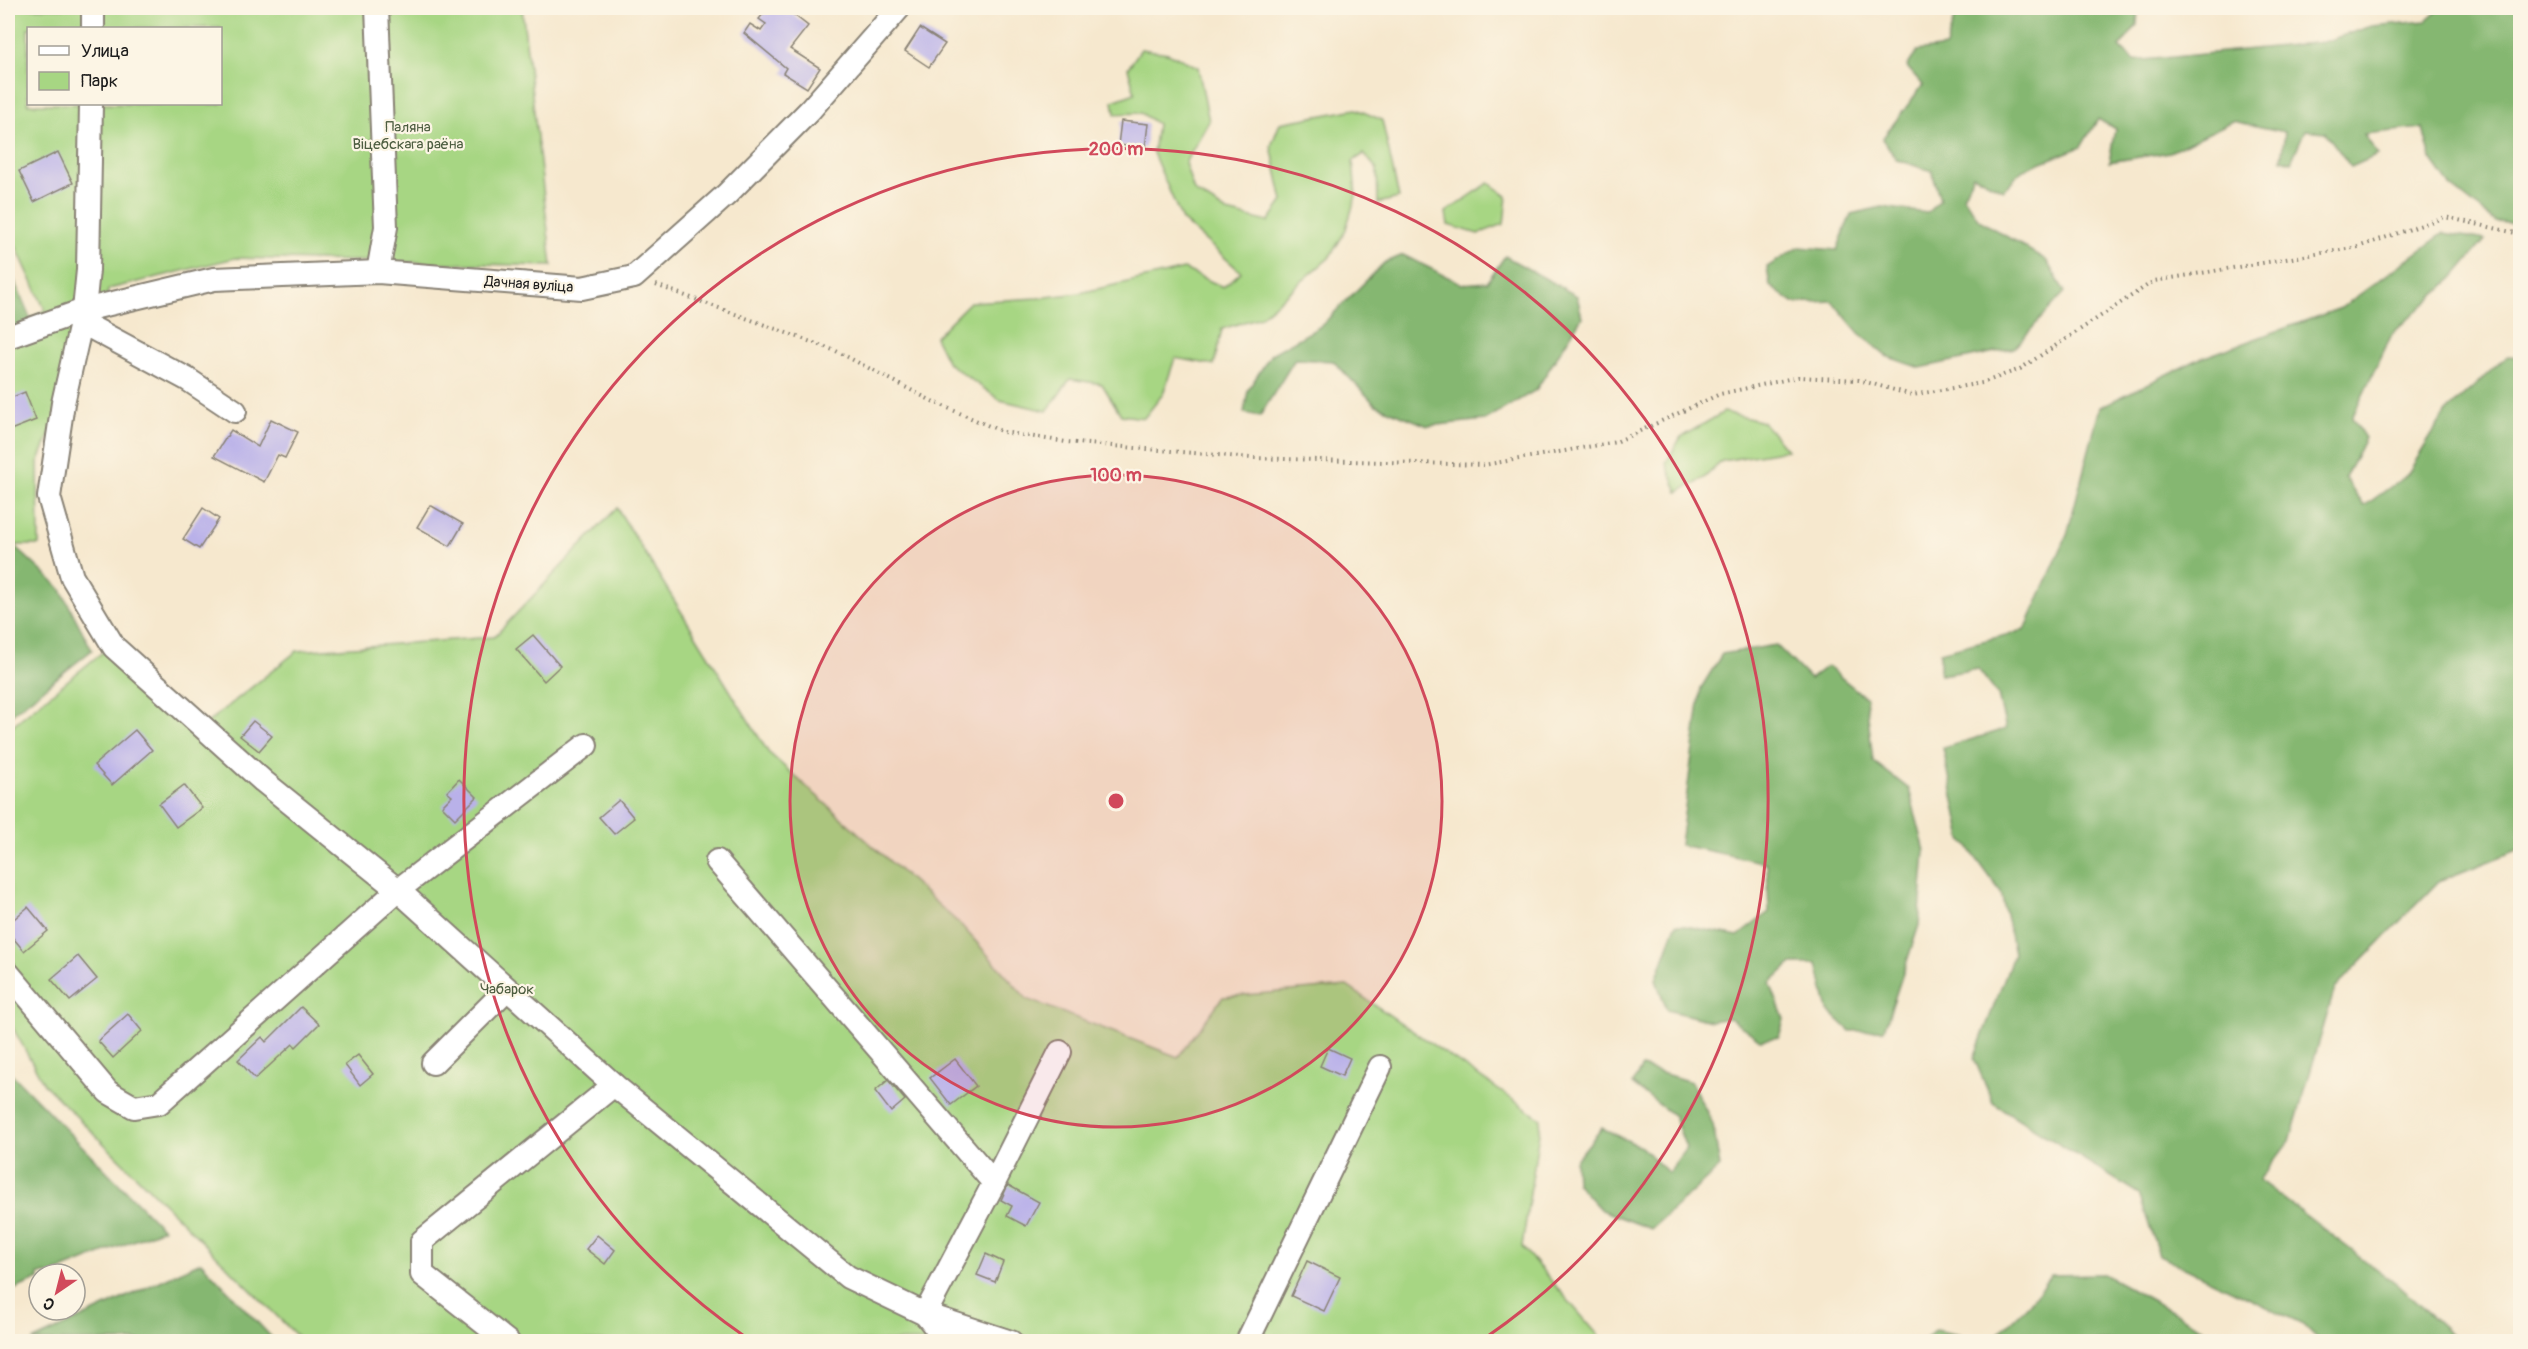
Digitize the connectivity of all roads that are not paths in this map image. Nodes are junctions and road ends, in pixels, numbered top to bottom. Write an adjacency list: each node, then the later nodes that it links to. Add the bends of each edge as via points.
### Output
1 (93, 8): 4 (street)
2 (377, 8): 6 (street, via 386,227)
3 (899, 8): 6 (street, Дачная вуліца, via 802,119 727,194 634,277 582,288)
4 (93, 27)
5 (91, 105): 7 (street, via 88,270)
6 (378, 272): 7 (street, Дачная вуліца, via 214,279)
7 (83, 316): 8 (street, Дачная вуліца); 9 (street); 12 (street, via 63,403 49,497 72,577 114,648 263,781)
8 (8, 337)
9 (235, 411)
10 (586, 745): 12 (street)
11 (717, 861): 19 (street)
12 (398, 890): 13 (street, via 159,1103 134,1107 108,1092); 14 (street)
13 (8, 973)
14 (507, 989): 16 (street); 18 (street)
15 (1060, 1052): 19 (street)
16 (433, 1063)
17 (1380, 1067): 24 (street)
18 (614, 1085): 20 (street, via 848,1277); 21 (street, via 422,1241 422,1274)
19 (994, 1183): 20 (street)
20 (925, 1314): 22 (street); 23 (street)
21 (508, 1341)
22 (948, 1341)
23 (1011, 1341)
24 (1246, 1341)

